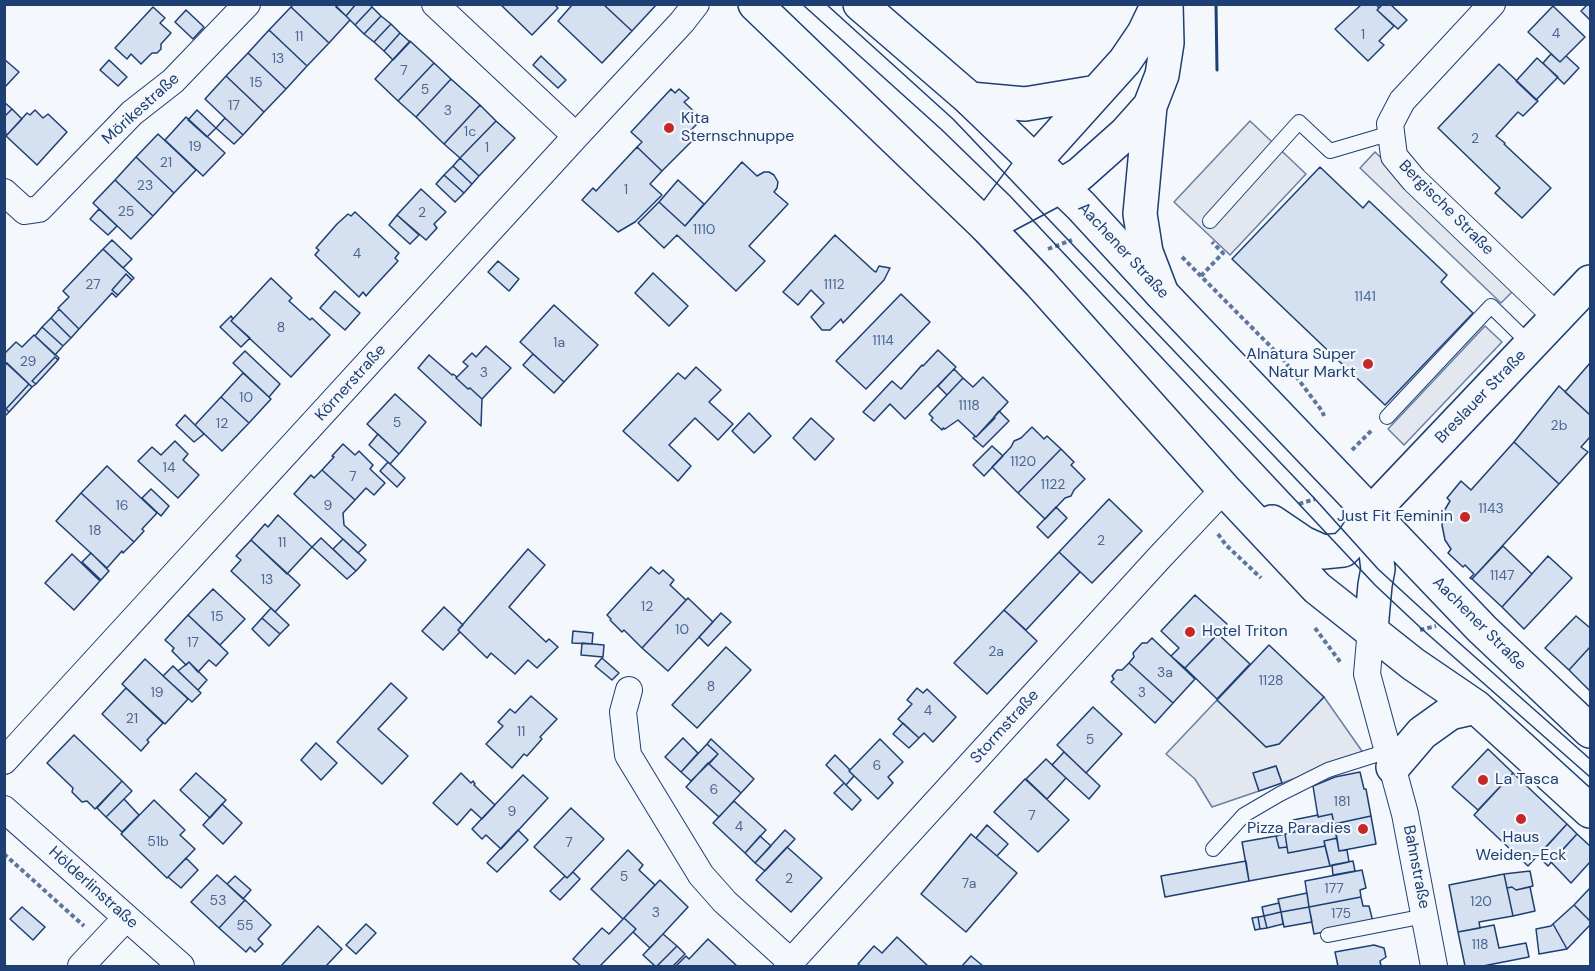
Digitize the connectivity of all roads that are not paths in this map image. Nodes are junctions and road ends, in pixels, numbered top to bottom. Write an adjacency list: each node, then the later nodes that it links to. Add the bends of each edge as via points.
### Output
1 (247, 4): 16 (street, Mörikestraße, via 172,81 132,113 39,209 25,211)
2 (435, 4): 13 (street)
3 (696, 4): 13 (street, Körnerstraße)
4 (755, 4): 18 (main road)
5 (860, 4): 10 (main road, Aachener Straße)
6 (1158, 4): 9 (main road, via 1125,61)
7 (1166, 4): 11 (main road, via 1167,43 1162,75)
8 (1492, 4): 12 (street, via 1402,101 1390,124)
9 (1097, 92): 10 (main road, via 1025,104); 14 (main road)
10 (970, 99): 14 (main road, Aachener Straße)
11 (1150, 106): 15 (main road, via 1119,140); 20 (main road, via 1140,214 1146,252)
12 (1391, 133): 17 (lane, via 1330,152 1299,122); 21 (street, Bergische Straße, via 1394,156 1414,180)
13 (576, 136): 31 (street, Körnerstraße)
14 (1035, 161): 15 (main road, Aachener Straße); 18 (main road)
15 (1061, 186): 18 (main road); 20 (main road, Aachener Straße)
16 (4, 192)
17 (1210, 221)
18 (986, 226): 24 (main road)
19 (1590, 282): 21 (main road, Breslauer Straße)
20 (1162, 294): 25 (main road, Aachener Straße)
21 (1557, 317): 22 (main road, Breslauer Straße)
22 (1531, 345): 23 (lane, via 1491,306); 25 (main road, Breslauer Straße)
23 (1387, 417)
24 (1224, 489): 25 (main road, via 1303,543 1323,552 1343,550); 26 (main road, via 1317,588); 38 (street, Stormstraße)
25 (1371, 513): 26 (main road, via 1378,569); 29 (main road, Aachener Straße, via 1482,629)
26 (1371, 629): 28 (main road, via 1413,664); 30 (street, Bahnstraße, via 1367,674)
27 (629, 690): 38 (street, via 622,712 627,755 701,875)
28 (1476, 707): 30 (main road, via 1450,713); 33 (main road)
29 (1590, 731)
30 (1391, 759): 34 (lane, via 1328,770 1280,794 1244,815); 35 (street, Bahnstraße, via 1406,814)
31 (4, 761)
32 (4, 809): 36 (street, Hölderlinstraße)
33 (1590, 810)
34 (1213, 849)
35 (1425, 916): 37 (lane); 41 (street, Bahnstraße)
36 (126, 918): 39 (street); 40 (street, Hölderlinstraße)
37 (1328, 935)
38 (789, 964)
39 (81, 966)
40 (181, 966)
41 (1434, 966)

